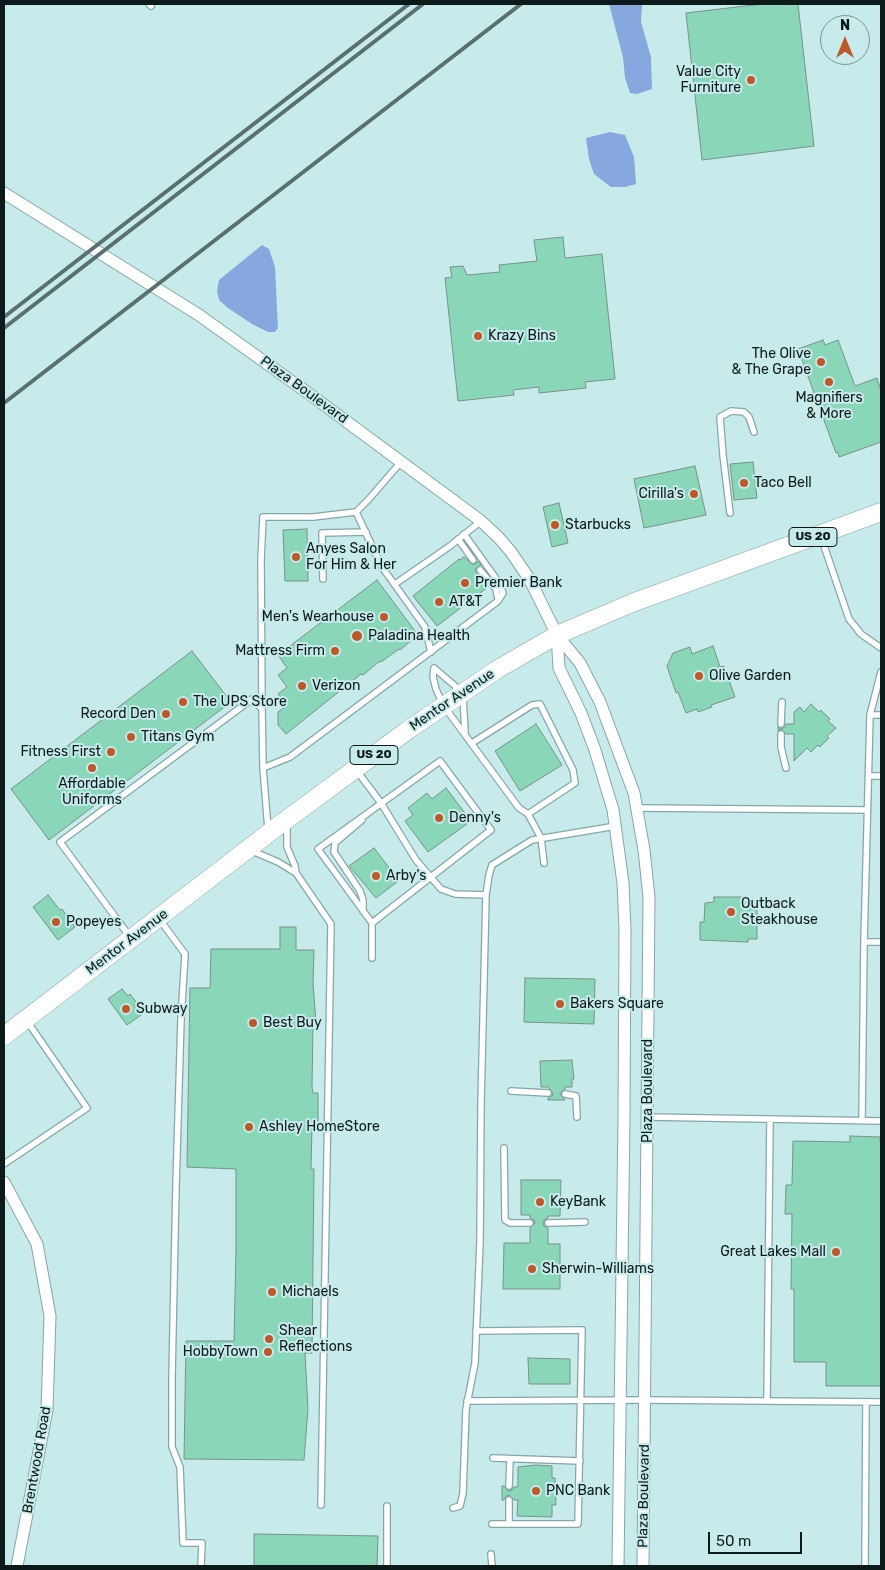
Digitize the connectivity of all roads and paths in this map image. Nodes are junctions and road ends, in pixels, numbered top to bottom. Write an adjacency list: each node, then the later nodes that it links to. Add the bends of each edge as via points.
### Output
1 (4, 193): 3 (street, Plaza Boulevard, via 199,315)
2 (754, 432): 5 (lane, via 744,412 731,411 720,417)
3 (402, 461): 4 (lane); 7 (street, Plaza Boulevard)
4 (356, 512): 8 (lane); 24 (lane, via 313,517 263,517)
5 (730, 512)
6 (881, 512): 10 (main road, Mentor Avenue / US 20)
7 (481, 521): 9 (lane); 17 (street, Plaza Boulevard, via 511,552 530,580)
8 (366, 532): 14 (lane, via 322,533); 15 (lane, via 382,567)
9 (464, 534): 11 (lane); 16 (lane, via 500,584 502,593)
10 (820, 534): 17 (main road, Mentor Avenue / US 20, via 632,603); 18 (lane, via 849,619 860,634)
11 (458, 539): 12 (lane); 15 (lane)
12 (473, 560)
13 (480, 570): 16 (lane, via 496,589)
14 (323, 579)
15 (395, 584): 19 (lane, via 425,627)
16 (498, 601): 19 (lane)
17 (558, 635): 21 (main road, Mentor Avenue / US 20); 37 (street, Plaza Boulevard, via 580,663 600,702); 42 (street, Plaza Boulevard, via 559,668 595,750)
18 (881, 648)
19 (431, 652): 31 (lane, via 290,757)
20 (881, 672): 25 (lane)
21 (463, 691): 23 (main road, Mentor Avenue / US 20); 23 (lane, via 434,668 433,677); 28 (lane)
22 (782, 702): 27 (lane)
23 (443, 705): 28 (lane); 33 (main road, Mentor Avenue / US 20)
24 (262, 708): 31 (lane); 53 (lane, via 252,699 60,842)
25 (870, 715): 26 (lane); 34 (lane)
26 (881, 715)
27 (781, 724)
28 (465, 734): 30 (lane)
29 (781, 734): 32 (lane)
30 (472, 743): 40 (lane, via 519,808); 40 (lane, via 532,705 540,704 573,770 575,783)
31 (263, 768): 43 (lane)
32 (786, 768)
33 (356, 769): 36 (lane); 41 (main road, Mentor Avenue / US 20)
34 (870, 776): 35 (lane); 38 (lane)
35 (881, 776)
36 (381, 803): 39 (lane); 48 (lane); 48 (lane, via 440,761 491,830)
37 (637, 808): 38 (lane); 63 (street, Plaza Boulevard, via 649,897)
38 (867, 810): 54 (lane)
39 (366, 814): 50 (lane, via 359,824 335,843 334,852 360,890); 50 (lane, via 318,849)
40 (528, 814): 44 (lane)
41 (287, 819): 43 (main road, Mentor Avenue / US 20); 47 (lane, via 287,847)
42 (616, 826): 44 (lane); 76 (street, Plaza Boulevard, via 624,883 626,930)
43 (268, 833): 45 (main road, Mentor Avenue / US 20)
44 (541, 838): 46 (lane); 49 (lane, via 532,840 492,865)
45 (248, 849): 47 (lane); 51 (main road, Mentor Avenue / US 20)
46 (544, 863)
47 (296, 873): 86 (lane, via 331,924)
48 (430, 877): 49 (lane, via 441,889 455,894); 52 (lane)
49 (486, 895): 73 (lane)
50 (363, 911): 52 (lane)
51 (158, 918): 53 (main road, Mentor Avenue / US 20); 93 (lane, via 185,954 172,1447 180,1467 183,1543 202,1543)
52 (372, 923): 56 (lane)
53 (132, 939): 57 (main road, Mentor Avenue / US 20)
54 (864, 942): 55 (lane); 65 (lane)
55 (881, 942)
56 (372, 958)
57 (26, 1019): 58 (main road, Mentor Avenue / US 20); 68 (lane, via 87,1108)
58 (4, 1036)
59 (511, 1091): 60 (lane)
60 (548, 1093)
61 (565, 1094): 62 (lane, via 576,1096)
62 (577, 1117)
63 (647, 1118): 64 (lane); 74 (street, Plaza Boulevard)
64 (770, 1119): 65 (lane); 77 (lane)
65 (862, 1120): 66 (lane)
66 (881, 1120)
67 (504, 1148): 71 (lane, via 504,1220)
68 (4, 1164)
69 (4, 1182): 92 (street, Brentwood Road, via 37,1244 50,1316 48,1410)
70 (585, 1222): 72 (lane)
71 (530, 1223)
72 (548, 1224)
73 (476, 1331): 75 (lane, via 475,1363); 78 (lane, via 582,1330)
74 (645, 1400): 76 (lane); 77 (lane); 97 (street, Plaza Boulevard)
75 (467, 1401): 78 (lane); 88 (lane, via 463,1493 460,1506)
76 (621, 1401): 78 (lane); 96 (street, Plaza Boulevard)
77 (767, 1401): 79 (lane)
78 (581, 1402): 83 (lane)
79 (866, 1402): 80 (lane); 98 (lane)
80 (881, 1402)
81 (493, 1458): 82 (lane)
82 (510, 1459): 83 (lane); 84 (lane)
83 (580, 1461): 90 (lane, via 578,1524)
84 (509, 1486)
85 (509, 1500): 90 (lane)
86 (321, 1505)
87 (387, 1506): 94 (lane)
88 (452, 1508)
89 (492, 1524): 90 (lane)
90 (509, 1524)
91 (492, 1554): 95 (lane)
92 (17, 1566)
93 (201, 1566)
94 (387, 1566)
95 (492, 1566)
96 (618, 1566)
97 (643, 1566)
98 (865, 1566)

